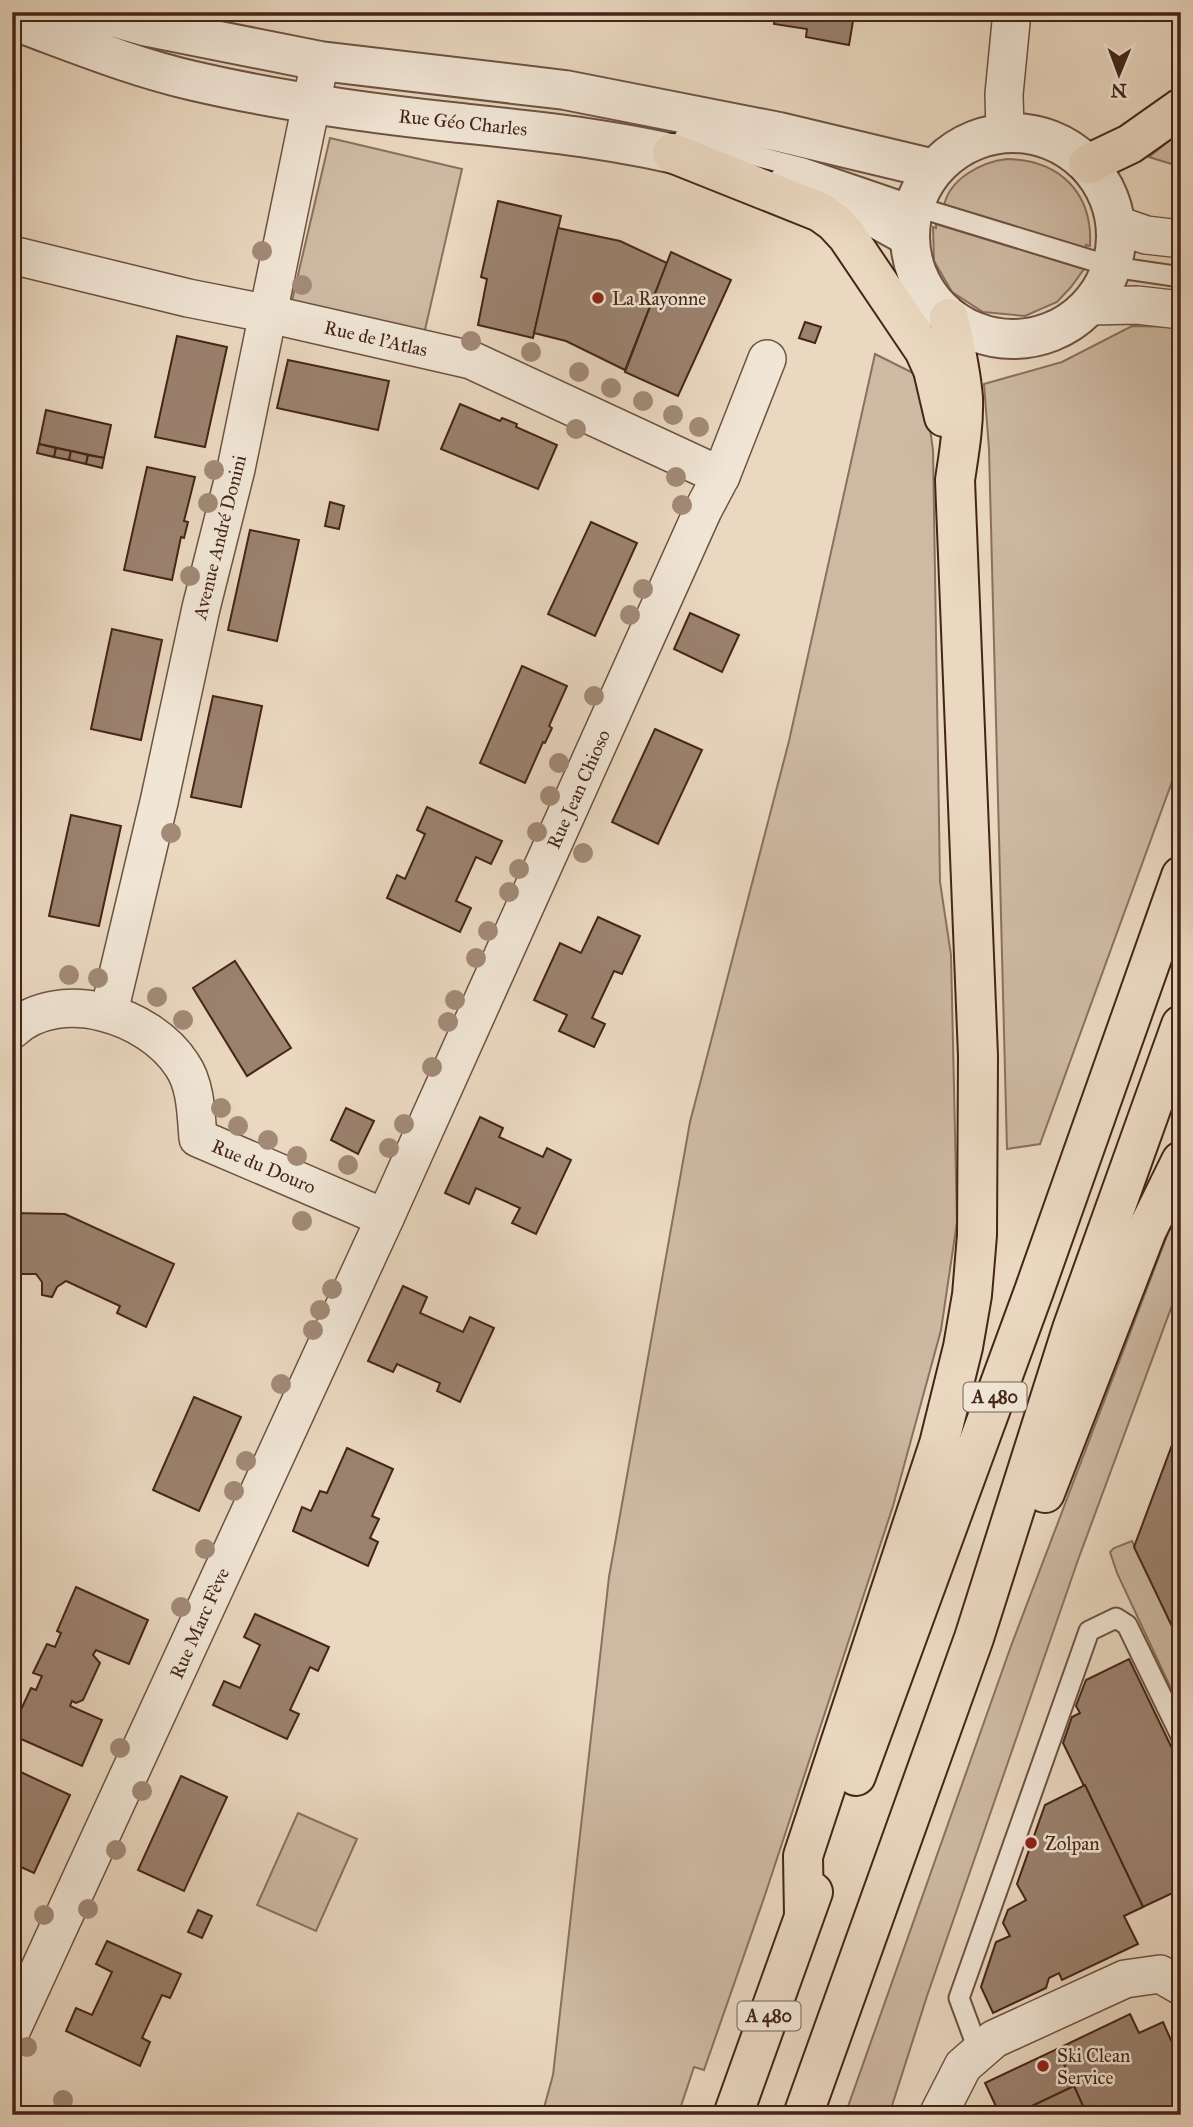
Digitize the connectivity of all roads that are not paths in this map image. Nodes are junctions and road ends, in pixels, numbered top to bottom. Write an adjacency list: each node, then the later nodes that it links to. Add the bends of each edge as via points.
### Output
1 (51, 12): 5 (lane, via 137,51 206,67)
2 (95, 12): 5 (street, Rue Géo Charles)
3 (1012, 12): 9 (street)
4 (12, 18): 5 (street, Rue Géo Charles, via 127,63 193,81)
5 (316, 83): 7 (lane, via 397,99); 10 (street, Rue Géo Charles, via 449,121 559,133); 12 (street, Rue Géo Charles, via 565,90 779,132); 21 (street, Avenue André Donini)
6 (1181, 108): 11 (highway, via 1129,144)
7 (529, 111)
8 (569, 117): 13 (lane, via 732,148 803,168)
9 (1005, 133): 11 (street, via 1050,139); 12 (street, via 954,150)
10 (672, 153): 13 (street, Rue Géo Charles); 25 (highway, via 820,212 847,236 924,350 940,396)
11 (1088, 164): 14 (street, via 1112,203)
12 (934, 169): 13 (street, via 922,187)
13 (912, 222): 17 (lane); 22 (street, via 913,264 921,285)
14 (1116, 225): 15 (street); 17 (street)
15 (1181, 239)
16 (12, 255): 21 (street, Rue de l'Atlas)
17 (1112, 267): 18 (lane); 19 (street)
18 (1181, 277)
19 (1090, 306): 20 (street); 22 (street, via 1048,334 1022,340 972,331)
20 (1181, 310)
21 (269, 314): 24 (street, Rue de l'Atlas, via 471,359); 27 (street, Avenue André Donini)
22 (949, 318): 25 (highway, via 963,400)
23 (767, 359): 24 (street, Rue Jean Chioso)
24 (721, 475): 31 (street, Rue Jean Chioso)
25 (955, 480): 34 (highway, via 978,1056 972,1295 939,1444 803,1856)
26 (1181, 876): 34 (highway, A 480)
27 (109, 1012): 29 (street, Rue du Douro, via 45,1012); 31 (street, Rue du Douro, via 145,1029 183,1066 192,1088 198,1138)
28 (1181, 1025): 32 (highway, A 480, via 1072,1329)
29 (12, 1030)
30 (1181, 1161): 32 (highway, via 1147,1230 1013,1578)
31 (385, 1217): 36 (street, Rue Marc Fève)
32 (974, 1638): 39 (highway, A 480)
33 (1181, 1736): 37 (lane, via 1127,1625 1116,1618 1089,1630 959,1998)
34 (804, 1916): 38 (highway, A 480)
35 (1181, 1986): 37 (street, via 1160,1974 1125,1979 994,2039)
36 (12, 2029)
37 (979, 2052): 40 (street, via 963,2066)
38 (733, 2115)
39 (803, 2115)
40 (938, 2115)

